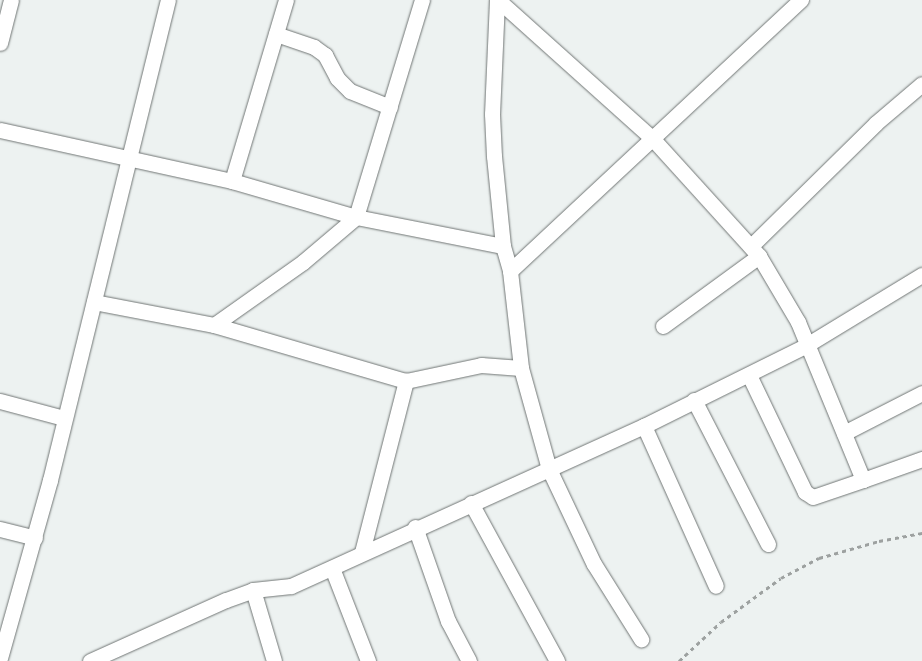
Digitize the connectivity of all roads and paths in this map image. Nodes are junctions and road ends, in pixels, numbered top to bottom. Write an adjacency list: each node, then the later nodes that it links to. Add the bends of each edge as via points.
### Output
1 (10, 0): 8 (street)
2 (168, 0): 13 (street)
3 (286, 0): 7 (street)
4 (422, 0): 10 (street)
5 (498, 0): 12 (street); 16 (street, via 492,114)
6 (801, 0): 12 (street)
7 (276, 34): 10 (street, via 325,54 337,78 350,91); 14 (street)
8 (0, 43)
9 (922, 84): 17 (street, via 876,123)
10 (390, 107): 15 (street)
11 (0, 130): 13 (street)
12 (652, 138): 17 (street); 18 (street)
13 (129, 160): 14 (street); 20 (street)
14 (232, 181): 15 (street)
15 (356, 217): 16 (street); 21 (street, via 303,262)
16 (503, 246): 18 (street)
17 (755, 251): 22 (street); 23 (street, via 790,305)
18 (510, 271): 24 (street)
19 (922, 276): 23 (street)
20 (94, 302): 21 (street); 30 (street)
21 (214, 325): 26 (street)
22 (663, 326)
23 (805, 346): 25 (street); 32 (street)
24 (521, 368): 26 (street, via 481,365); 34 (street)
25 (749, 375): 28 (street); 35 (street, via 805,492 813,497)
26 (406, 381): 42 (street)
27 (922, 393): 32 (street)
28 (694, 400): 31 (street); 41 (street)
29 (0, 401): 30 (street)
30 (64, 418): 40 (street)
31 (644, 426): 34 (street); 44 (street)
32 (844, 433): 35 (street)
33 (922, 459): 35 (street)
34 (549, 469): 36 (street); 46 (street, via 594,564)
35 (863, 480)
36 (471, 503): 37 (street); 52 (street)
37 (416, 527): 42 (street); 51 (street, via 448,621)
38 (0, 529): 40 (street)
39 (922, 533): 53 (path, via 820,558 781,578 721,622)
40 (35, 538): 47 (street)
41 (768, 544)
42 (362, 552): 43 (street)
43 (332, 568): 45 (street, via 291,586); 50 (street)
44 (716, 586)
45 (253, 590): 48 (street); 49 (street)
46 (641, 639)
47 (0, 658)
48 (90, 661)
49 (274, 661)
50 (368, 661)
51 (469, 661)
52 (557, 661)
53 (679, 661)

